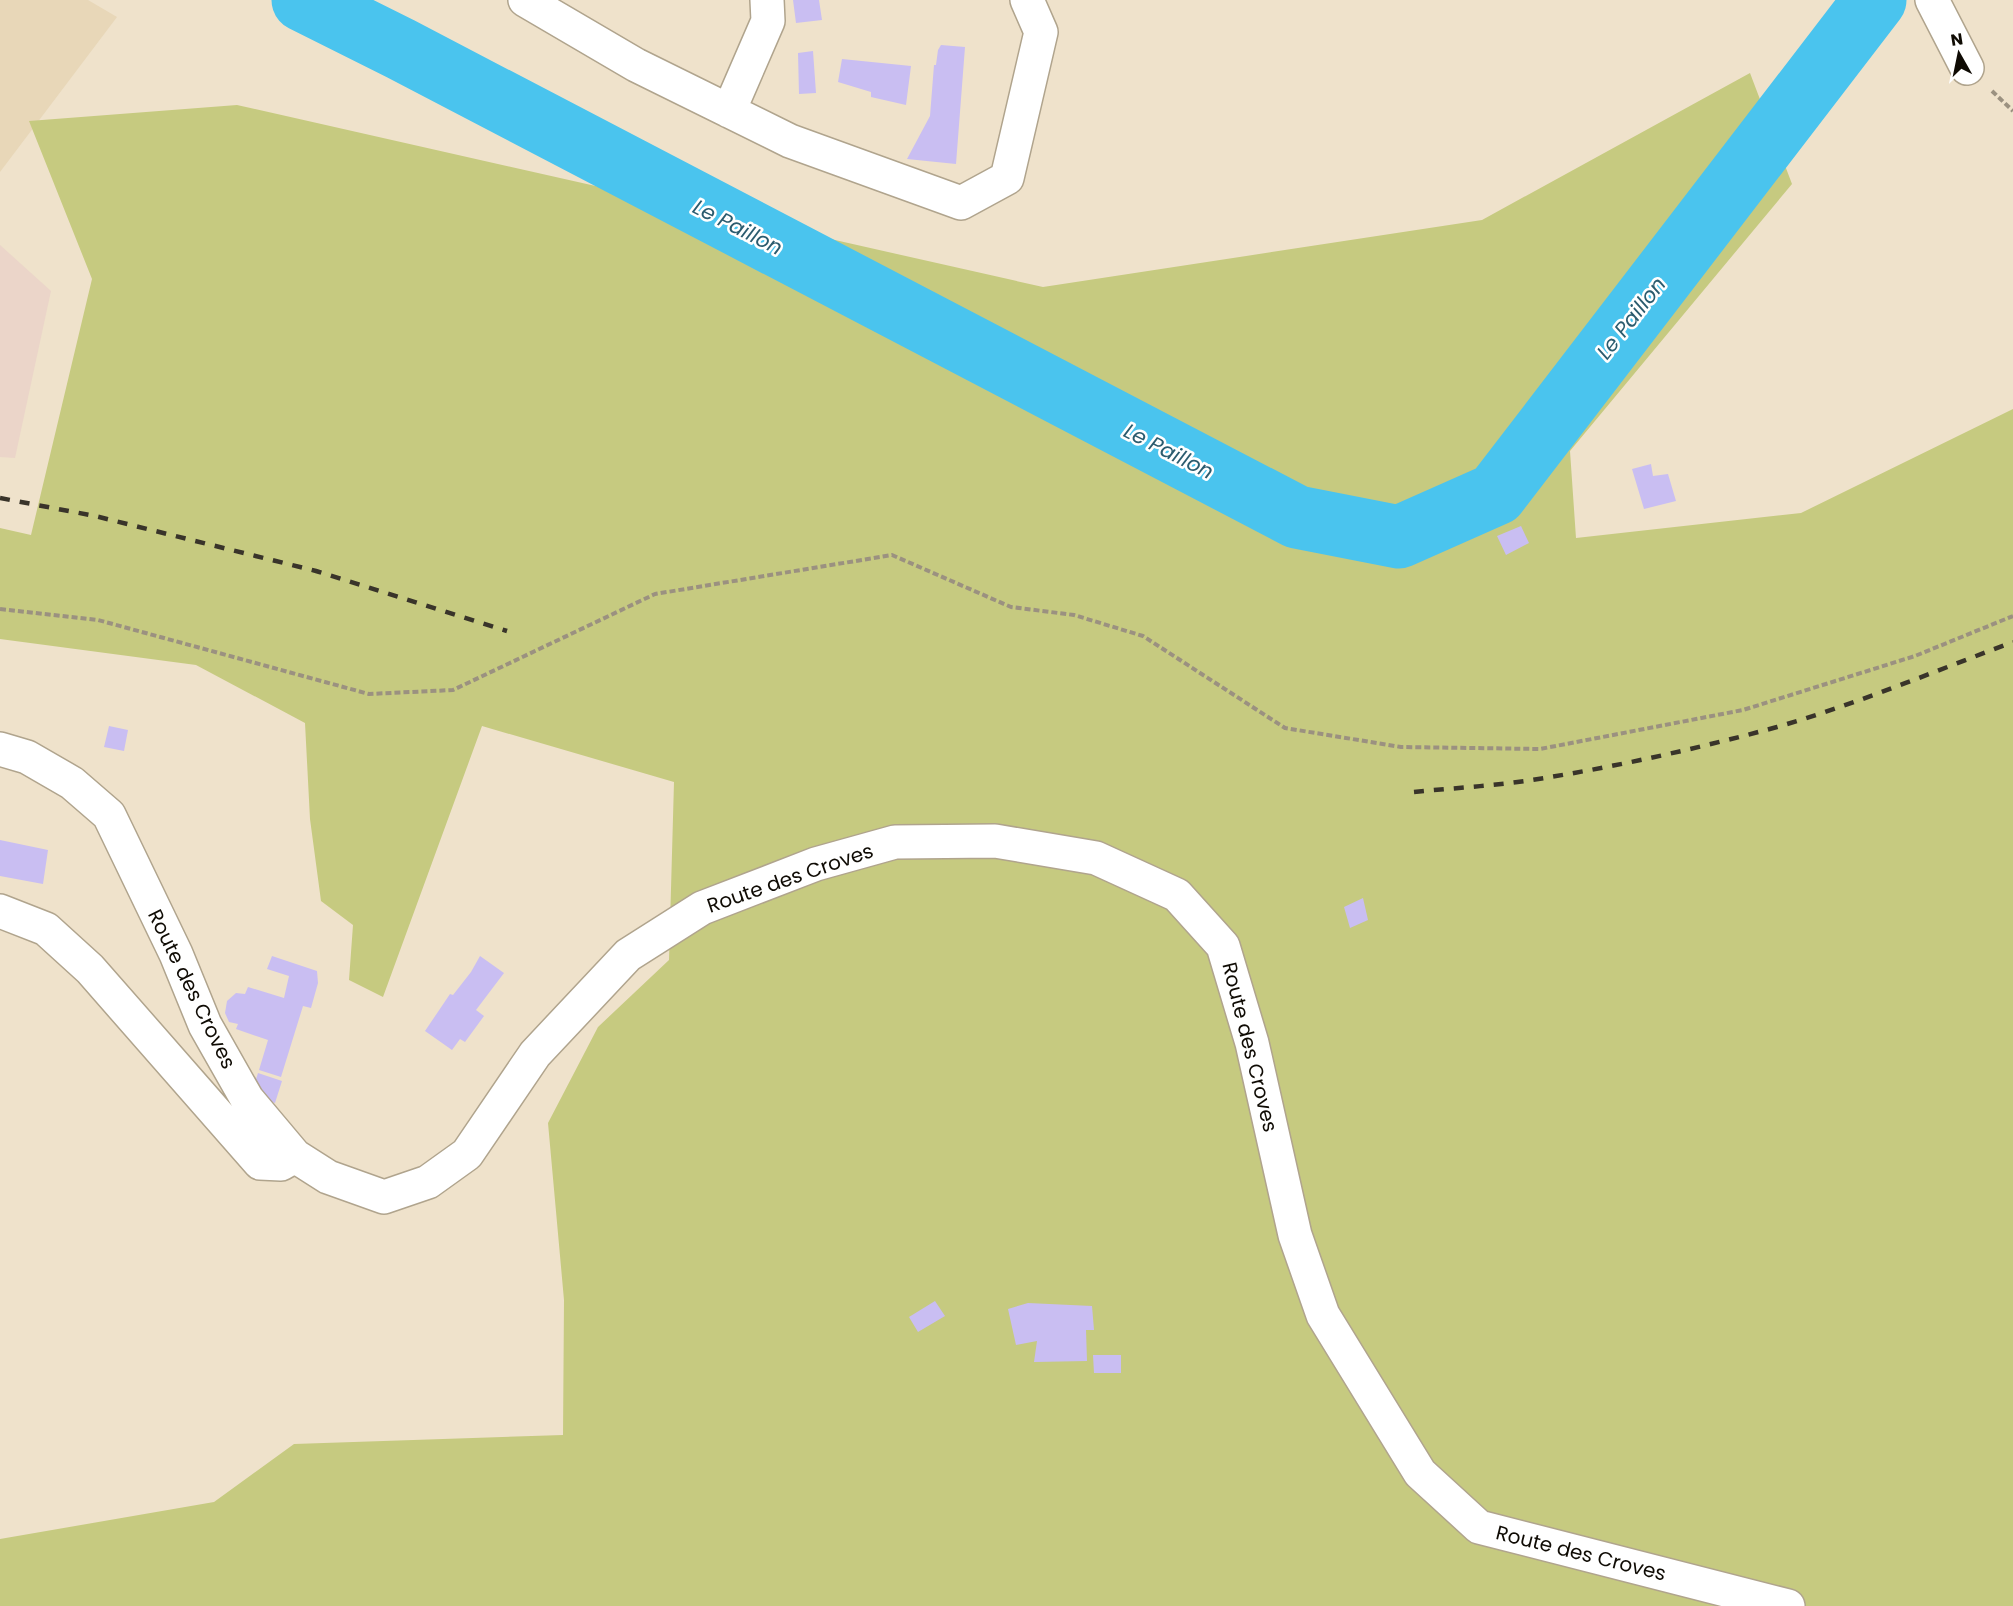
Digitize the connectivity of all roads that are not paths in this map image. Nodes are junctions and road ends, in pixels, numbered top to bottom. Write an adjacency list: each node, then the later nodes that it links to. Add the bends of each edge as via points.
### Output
1 (525, 0): 6 (street, via 636,65)
2 (1027, 0): 6 (street, via 1041,32 1007,178 961,203 790,141)
3 (1932, 0): 5 (street)
4 (768, 10): 6 (street)
5 (1967, 68)
6 (729, 111)
7 (0, 749): 9 (street, Route des Croves, via 27,757 72,783 109,816 176,954 205,1025 247,1099)
8 (0, 911): 9 (street, via 46,929 90,969 260,1163 281,1164)
9 (295, 1156): 10 (street, Route des Croves, via 328,1177 384,1197 428,1182 467,1154 535,1054 628,955 702,908 816,864 895,842 995,841 1095,858 1177,895 1224,946 1252,1043 1295,1235 1323,1315 1420,1473 1479,1527)
10 (1788, 1606)

